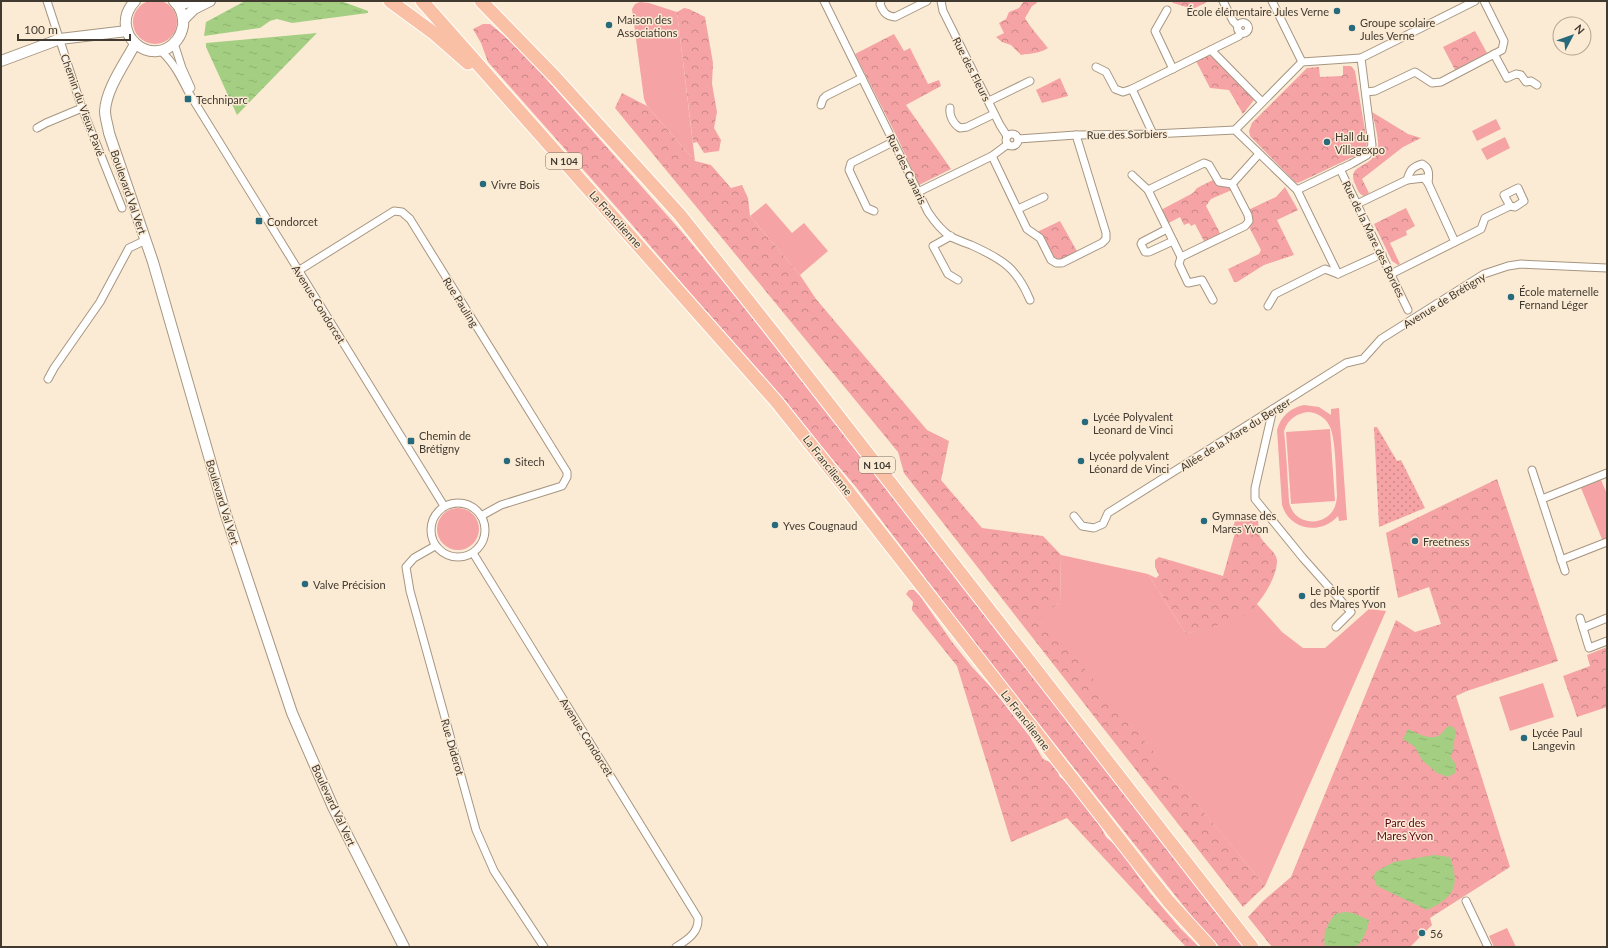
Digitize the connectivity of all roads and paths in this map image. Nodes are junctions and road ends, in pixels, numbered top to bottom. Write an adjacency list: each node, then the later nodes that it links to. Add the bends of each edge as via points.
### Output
1 (47, 1): 20 (street, Chemin du Vieux Pavé)
2 (195, 1): 16 (street)
3 (210, 1): 18 (street, via 194,9)
4 (390, 1): 31 (highway, via 435,34 472,68)
5 (422, 1): 31 (highway, La Francilienne / N 104)
6 (481, 1): 108 (highway, N 104, via 680,216)
7 (824, 1): 32 (street, Rue des Canaris)
8 (881, 1): 9 (street, via 883,12 894,17)
9 (927, 1)
10 (941, 1): 38 (street, Rue des Fleurs, via 943,11)
11 (1223, 1): 24 (street, via 1239,29 1239,36)
12 (1272, 1): 28 (street)
13 (1475, 1): 26 (street)
14 (1484, 1): 25 (street, via 1504,41 1502,50)
15 (132, 2): 19 (street, via 125,22)
16 (175, 2): 18 (street)
17 (1167, 10): 30 (street, via 1155,30)
18 (183, 20): 21 (street, via 180,37)
19 (127, 31): 20 (street); 22 (street)
20 (60, 39): 27 (street); 41 (street, Chemin du Vieux Pavé)
21 (174, 43): 23 (street); 37 (street, Avenue Condorcet)
22 (135, 44): 23 (street, via 143,49); 70 (street, Boulevard Val Vert, via 108,97 105,110 109,133)
23 (161, 50): 37 (street, Avenue Condorcet, via 170,59)
24 (1211, 50): 30 (street); 39 (street)
25 (1494, 54): 34 (street, via 1507,78 1516,74 1521,75 1526,82 1531,81); 36 (street, via 1441,82 1432,83 1415,72 1375,91)
26 (1361, 58): 28 (street); 36 (street)
27 (1, 61)
28 (1302, 62): 39 (street)
29 (1096, 67): 35 (street, via 1106,72 1119,92)
30 (1173, 69): 35 (street)
31 (486, 73): 107 (highway, La Francilienne / N 104, via 776,400 1145,872)
32 (862, 78): 40 (street, via 826,96); 50 (street, Rue des Canaris)
33 (1030, 81): 38 (street)
34 (1537, 85)
35 (1132, 89): 46 (street)
36 (1366, 92): 54 (street, via 1372,145 1367,155)
37 (195, 102): 76 (street, Avenue Condorcet)
38 (988, 102): 43 (street, Rue des Fleurs)
39 (1262, 102): 45 (street)
40 (821, 105)
41 (82, 108): 44 (street); 65 (street, Chemin du Vieux Pavé)
42 (950, 108): 43 (street, via 949,113 956,126 960,128 967,128)
43 (994, 114): 48 (street, Rue des Fleurs)
44 (37, 128)
45 (1235, 130): 46 (street, Rue des Sorbiers); 52 (street)
46 (1153, 134): 47 (street, Rue des Sorbiers)
47 (1076, 135): 49 (street, Rue des Sorbiers); 66 (street, via 1106,239 1062,263 1056,263 1051,260 1040,238 1027,229)
48 (1007, 136): 49 (street, Rue des Sorbiers, via 1014,134); 51 (street)
49 (1018, 139): 51 (street, Rue des Sorbiers, via 1015,145)
50 (893, 142): 61 (street, Rue des Canaris); 67 (street, via 850,166 849,170 867,208)
51 (1008, 144): 53 (street, Rue des Sorbiers)
52 (1258, 154): 58 (street); 60 (street)
53 (992, 156): 61 (street, Rue des Sorbiers); 66 (street)
54 (1340, 169): 60 (street); 63 (street, Rue de la Mare des Bordes)
55 (1132, 175): 59 (street)
56 (1407, 180): 57 (street, via 1424,178); 57 (street, via 1410,170 1422,164 1428,171); 63 (street)
57 (1428, 183): 72 (street)
58 (1232, 184): 59 (street, via 1219,182 1209,165 1204,163); 74 (street, via 1249,221 1245,226)
59 (1148, 190): 68 (street)
60 (1297, 190): 77 (street)
61 (918, 192): 69 (street, Rue des Canaris, via 928,212)
62 (1044, 197): 66 (street)
63 (1357, 204): 73 (street, Rue de la Mare des Bordes)
64 (1510, 206): 72 (street, via 1485,218 1481,229)
65 (122, 208)
66 (1018, 209)
67 (874, 211)
68 (1167, 229): 71 (street); 71 (street, via 1141,244 1147,253)
69 (951, 236): 79 (street, via 933,246 948,274); 80 (street, Rue des Canaris, via 1007,264 1024,286)
70 (146, 240): 85 (street, via 129,248 100,302); 104 (street, Boulevard Val Vert, via 225,512 292,713 333,807)
71 (1173, 241): 74 (street)
72 (1455, 242): 78 (street)
73 (1382, 254): 77 (street); 78 (street, Rue de la Mare des Bordes)
74 (1181, 257): 81 (street, via 1179,264 1188,283 1202,280)
75 (1607, 268): 84 (street, Avenue de Brétigny, via 1521,264 1490,272 1381,339)
76 (298, 271): 90 (street, Avenue Condorcet); 91 (street, Rue Pauling, via 394,211 402,212 410,218 567,472 562,486 501,506)
77 (1338, 274): 82 (street, via 1325,269 1275,294)
78 (1391, 274): 83 (street, Rue de la Mare des Bordes)
79 (958, 280)
80 (1030, 300)
81 (1213, 300)
82 (1268, 306)
83 (1408, 310)
84 (1363, 359): 86 (street, Allée de la Mare du Berger, via 1346,363)
85 (48, 379)
86 (1273, 409): 92 (street, Allée de la Mare du Berger, via 1108,513 1103,524 1094,528 1082,526); 100 (street, via 1254,488 1255,499 1351,612)
87 (1532, 470): 89 (street)
88 (1607, 473): 89 (street)
89 (1542, 499): 96 (street)
90 (444, 506): 91 (street, via 456,502 469,504); 94 (street, via 432,520 431,538)
91 (482, 516): 95 (street, via 485,532 482,543)
92 (1074, 516)
93 (1607, 542): 96 (street)
94 (435, 546): 95 (street, via 441,552 457,558); 105 (street, Rue Diderot, via 414,558 406,567 410,590 476,830 494,871)
95 (473, 553): 106 (street, Avenue Condorcet, via 698,918 696,931)
96 (1561, 560): 97 (street)
97 (1565, 571)
98 (1580, 618): 101 (street)
99 (1607, 618): 101 (street)
100 (1336, 627)
101 (1583, 628): 102 (street, via 1589,648)
102 (1607, 641)
103 (1466, 901): 109 (street)
104 (404, 947)
105 (544, 947)
106 (676, 947)
107 (1210, 947)
108 (1252, 947)
109 (1488, 947)

